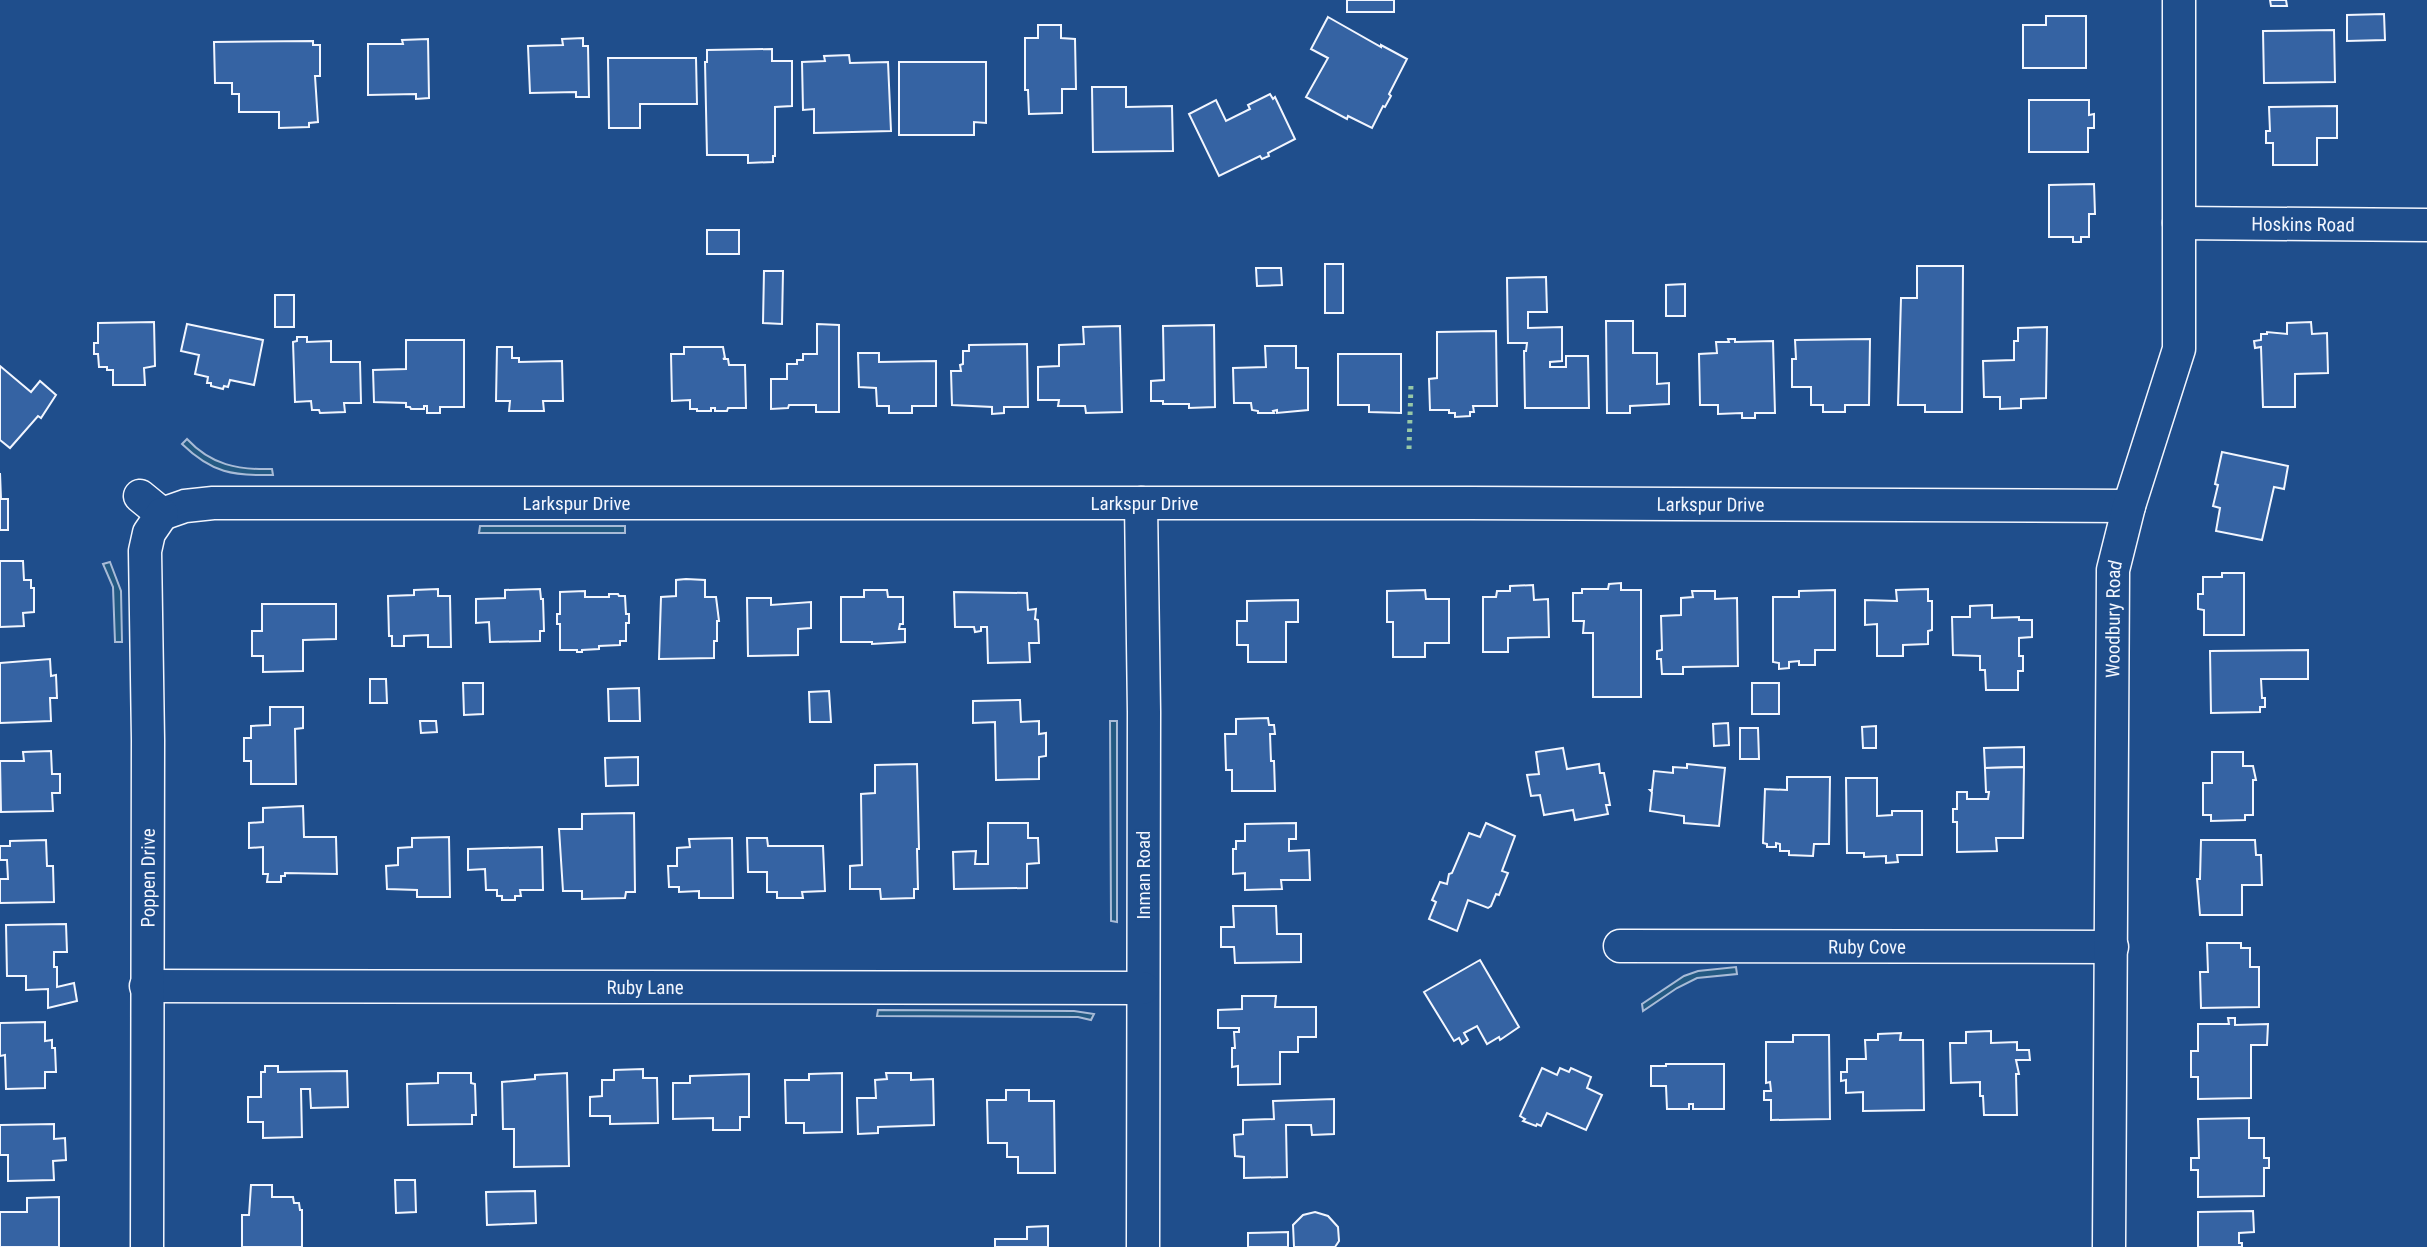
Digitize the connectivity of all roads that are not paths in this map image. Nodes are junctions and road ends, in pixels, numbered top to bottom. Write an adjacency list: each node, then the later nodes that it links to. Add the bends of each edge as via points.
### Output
1 (2179, 0): 2 (street, Woodbury Road)
2 (2179, 223): 3 (street, Hoskins Road); 6 (street, Woodbury Road, via 2179,349)
3 (2427, 225)
4 (1141, 503): 5 (street, Larkspur Drive); 6 (street, Larkspur Drive); 10 (street, Inman Road)
5 (151, 505): 9 (street, Poppen Drive, via 145,551)
6 (2129, 506): 8 (street, Woodbury Road, via 2113,569)
7 (1620, 946): 8 (street, Ruby Cove)
8 (2112, 947): 13 (street, Woodbury Road)
9 (146, 986): 10 (street, Ruby Lane); 11 (street, Poppen Drive)
10 (1143, 988): 12 (street, Inman Road)
11 (147, 1247)
12 (1143, 1247)
13 (2109, 1247)

